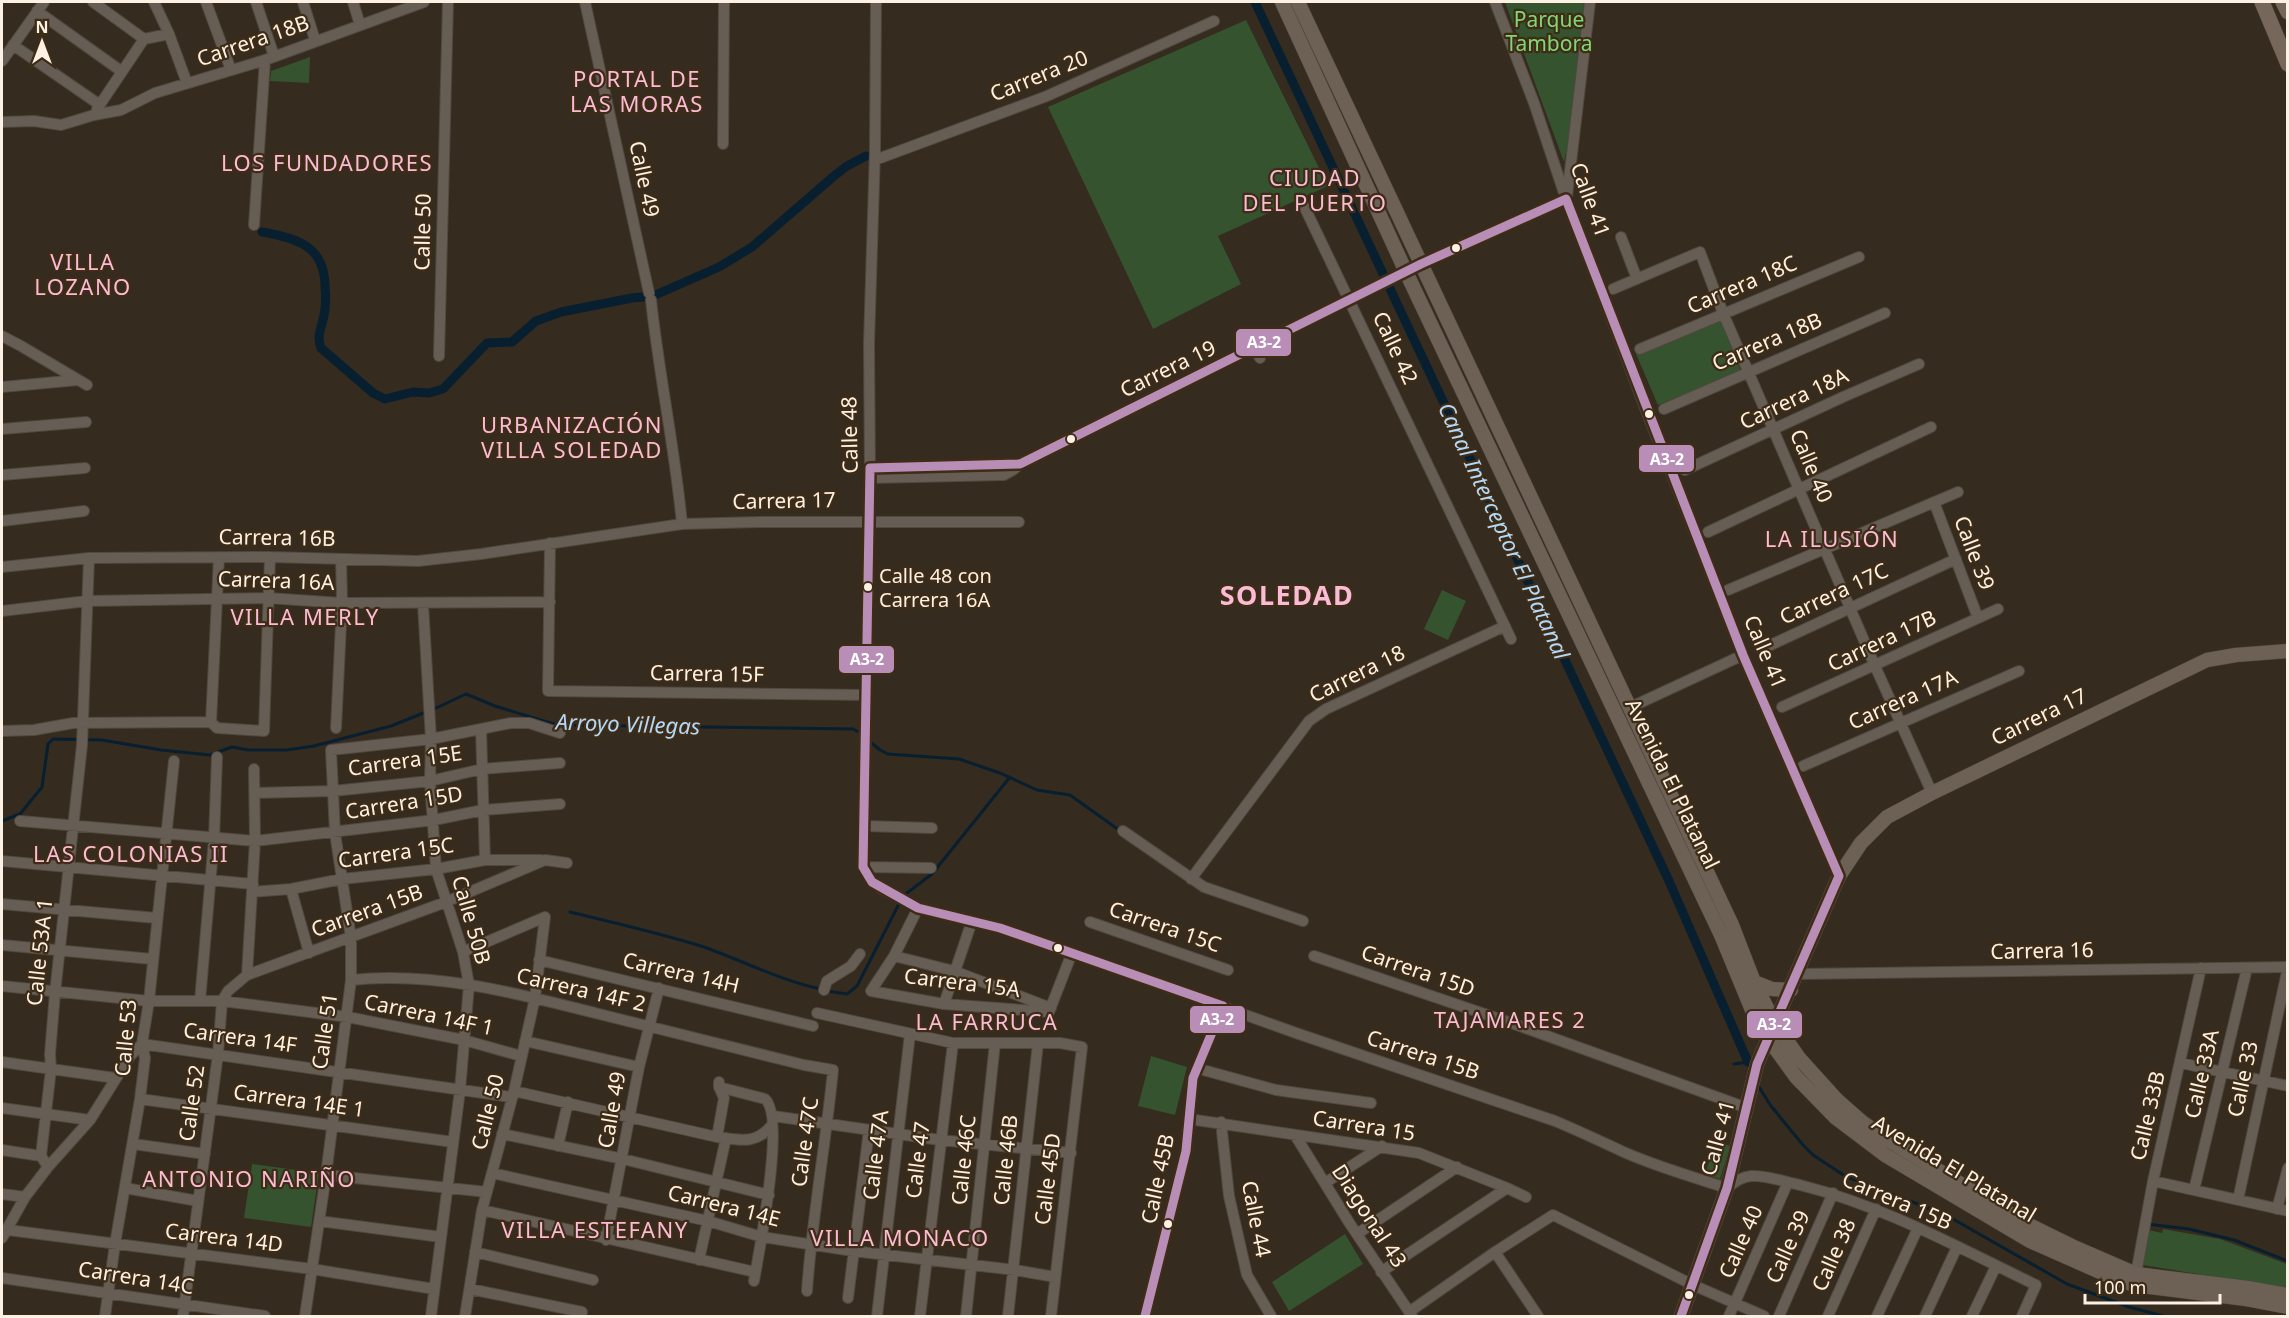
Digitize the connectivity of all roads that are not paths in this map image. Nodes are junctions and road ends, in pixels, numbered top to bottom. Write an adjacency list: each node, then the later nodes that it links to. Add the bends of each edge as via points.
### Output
1 (44, 2): 20 (street)
2 (93, 2): 25 (street)
3 (154, 2): 24 (street)
4 (206, 2): 32 (street)
5 (256, 2): 28 (street)
6 (303, 2): 26 (street)
7 (353, 2): 23 (street)
8 (424, 2): 19 (street, Carrera 18B)
9 (448, 2): 53 (street, Calle 50)
10 (585, 2): 73 (street, Calle 49, via 650,297)
11 (724, 2): 37 (street)
12 (876, 2): 38 (street, Calle 48)
13 (1282, 2): 45 (main road, Avenida El Platanal)
14 (1298, 2): 44 (main road, Avenida El Platanal)
15 (1495, 2): 39 (street, Calle 41)
16 (1590, 2): 39 (street)
17 (2262, 2): 30 (highway)
18 (2283, 2): 21 (highway)
19 (402, 6): 23 (street, Carrera 18B)
20 (37, 11): 27 (street); 31 (street)
21 (2288, 12)
22 (1214, 21): 38 (street, Carrera 20, via 1047,96)
23 (360, 25): 26 (street, Carrera 18B)
24 (170, 34): 25 (street); 33 (street)
25 (144, 39): 31 (street)
26 (315, 40): 28 (street, Carrera 18B)
27 (13, 45): 29 (street); 34 (street)
28 (270, 58): 32 (street, Carrera 18B); 41 (street)
29 (2, 62)
30 (2288, 64)
31 (121, 70): 34 (street)
32 (231, 70): 33 (street, Carrera 18B)
33 (187, 83): 35 (street, Carrera 18B, via 121,110)
34 (100, 105): 35 (street)
35 (94, 115): 36 (street, Carrera 18B, via 61,125)
36 (2, 122)
37 (723, 144)
38 (875, 158): 64 (street, Calle 48, via 869,343)
39 (1566, 199): 44 (street, Carrera 19); 98 (street, Calle 41)
40 (1304, 206): 48 (street, Calle 42)
41 (254, 225)
42 (1621, 237): 46 (street)
43 (1859, 257): 49 (street, Carrera 18C)
44 (1421, 264): 45 (street, Carrera 19); 102 (main road, Avenida El Platanal)
45 (1403, 273): 48 (street, Carrera 19); 196 (main road, Avenida El Platanal)
46 (1637, 279): 47 (street); 49 (street, Calle 40, via 1700,252)
47 (1613, 289)
48 (1350, 299): 64 (street, Carrera 19, via 1014,466); 94 (street, Calle 42)
49 (1723, 313): 52 (street, Carrera 18C); 55 (street, Calle 40)
50 (1885, 313): 55 (street, Carrera 18B)
51 (2, 336): 56 (street, via 83,382)
52 (1640, 349)
53 (438, 356)
54 (1919, 364): 61 (street, Carrera 18A)
55 (1749, 371): 57 (street, Carrera 18B); 61 (street, Calle 40)
56 (2, 387)
57 (1664, 409)
58 (86, 422): 60 (street)
59 (1931, 427): 66 (street)
60 (2, 429)
61 (1775, 429): 63 (street, Carrera 18A); 66 (street, Calle 40)
62 (85, 468): 65 (street)
63 (1685, 470)
64 (870, 473): 71 (street, Calle 48)
65 (2, 475)
66 (1799, 487): 74 (street); 76 (street, Calle 40)
67 (1958, 492): 68 (street)
68 (1934, 502): 76 (street); 81 (street, Calle 39)
69 (84, 511): 70 (street)
70 (2, 521)
71 (870, 521): 72 (street, Carrera 17); 73 (street, Carrera 17); 101 (street, Calle 48)
72 (1019, 522)
73 (682, 524): 75 (street, Carrera 17)
74 (1708, 532)
75 (550, 543): 80 (street, Carrera 16B, via 418,561); 87 (street)
76 (1825, 547): 83 (street); 90 (street, Calle 40)
77 (219, 556): 78 (street, Carrera 16B); 79 (street, Carrera 16B); 85 (street)
78 (270, 557): 80 (street, Carrera 16B); 84 (street)
79 (89, 558): 82 (street, Carrera 16B); 86 (street, Calle 53A 1)
80 (341, 559): 88 (street)
81 (1956, 559): 90 (street, Carrera 17C); 93 (street, Calle 39)
82 (2, 567)
83 (1728, 590)
84 (268, 597): 85 (street, Carrera 16A); 88 (street, Carrera 16A); 104 (street, via 264,731 217,728)
85 (217, 599): 86 (street, Carrera 16A); 104 (street)
86 (87, 601): 92 (street, Carrera 16A); 106 (street, Calle 53A 1)
87 (550, 602): 89 (street, Carrera 16A); 101 (street, Carrera 15F, via 548,691)
88 (342, 603): 89 (street, Carrera 16A); 107 (street)
89 (423, 604): 111 (street, Calle 50B)
90 (1850, 608): 96 (street, Carrera 17C); 99 (street, Calle 40)
91 (1998, 609): 93 (street, Carrera 17B)
92 (2, 611)
93 (1978, 618): 99 (street, Carrera 17B)
94 (1505, 626): 95 (street, Calle 42); 145 (street, Carrera 18, via 1326,709 1309,721)
95 (1511, 639)
96 (1762, 649)
97 (2288, 651): 121 (main road, Carrera 17, via 2207,660)
98 (1743, 655): 102 (street); 143 (street, Calle 41)
99 (1875, 666): 103 (street, Carrera 17B); 105 (street, Calle 40)
100 (2019, 671): 105 (street, Carrera 17A)
101 (867, 695): 127 (street, Calle 48, via 869,741)
102 (1631, 707): 176 (main road, Avenida El Platanal, via 1732,925)
103 (1782, 707)
104 (211, 722): 106 (street)
105 (1900, 722): 115 (street, Carrera 17A); 121 (street, Calle 40)
106 (83, 723): 109 (street); 126 (street, Calle 53A 1)
107 (336, 728)
108 (481, 729): 110 (street, via 529,723); 111 (street); 117 (street)
109 (2, 731)
110 (560, 733)
111 (431, 739): 118 (street, Calle 50B); 119 (street, Calle 51, via 331,750)
112 (217, 757): 132 (street)
113 (174, 761): 130 (street, Calle 53)
114 (560, 763): 117 (street, Carrera 15E)
115 (1803, 766)
116 (254, 769): 120 (street)
117 (482, 769): 118 (street, Carrera 15E); 123 (street)
118 (430, 781): 119 (street, Carrera 15E); 124 (street, Calle 50B)
119 (333, 791): 120 (street, Carrera 15E); 131 (street, Calle 51)
120 (255, 793): 133 (street)
121 (1932, 793): 143 (main road, Carrera 17, via 1887,817 1861,843)
122 (560, 804): 123 (street, Carrera 15D)
123 (483, 810): 124 (street, Carrera 15D); 134 (street)
124 (434, 820): 131 (street, Carrera 15D); 141 (street, Calle 50B)
125 (20, 821): 126 (street)
126 (74, 826): 130 (street); 138 (street, Calle 53A 1)
127 (864, 826): 128 (street); 139 (street, Calle 48)
128 (932, 828)
129 (1124, 831): 145 (street)
130 (167, 833): 132 (street); 142 (street, Calle 53)
131 (335, 833): 133 (street, Carrera 15D); 144 (street, Calle 51)
132 (214, 839): 133 (street); 146 (street)
133 (255, 842): 147 (street)
134 (484, 860): 135 (street, Carrera 15C); 141 (street, Carrera 15C)
135 (545, 860): 137 (street); 149 (street, Carrera 15B)
136 (2, 861): 138 (street)
137 (567, 863)
138 (69, 867): 142 (street); 152 (street, Calle 53A 1)
139 (863, 867): 140 (street); 151 (street, Carrera 15B, via 872,882)
140 (931, 868)
141 (436, 869): 144 (street, Carrera 15C); 149 (street, Calle 50B)
142 (162, 876): 146 (street); 153 (street, Calle 53)
143 (1839, 876): 173 (main road, Calle 41)
144 (342, 879): 148 (street, Carrera 15C); 157 (street, Calle 51)
145 (1191, 879): 156 (street)
146 (210, 881): 147 (street); 185 (street)
147 (253, 888): 148 (street, Carrera 15C); 174 (street)
148 (291, 889): 161 (street)
149 (446, 902): 157 (street, Carrera 15B); 160 (street, Calle 50B)
150 (2, 904): 152 (street)
151 (918, 908): 154 (street, Carrera 15B); 164 (street)
152 (64, 909): 153 (street); 159 (street, Calle 53A 1)
153 (156, 918): 166 (street, Calle 53)
154 (972, 921): 162 (street, Carrera 15B); 172 (street)
155 (1090, 921): 171 (street, Carrera 15C)
156 (1304, 921)
157 (351, 938): 161 (street, Carrera 15B); 175 (street, Calle 51)
158 (2, 945): 159 (street)
159 (59, 950): 166 (street); 182 (street, Calle 53A 1)
160 (464, 952): 167 (street, Calle 50, via 545,917); 177 (street, Calle 50B)
161 (309, 953): 174 (street, Carrera 15B)
162 (1072, 953): 188 (street, Carrera 15B); 189 (street)
163 (860, 954): 180 (street, via 851,966 827,981)
164 (894, 956): 172 (street); 187 (street, Carrera 15A, via 871,991)
165 (1314, 957): 223 (street, Carrera 15D)
166 (152, 960): 184 (street, Calle 53)
167 (539, 960): 179 (street, Carrera 14H); 183 (street, Calle 50)
168 (2288, 967): 170 (street, Carrera 16); 214 (street, Calle 33)
169 (2201, 968): 170 (street, Carrera 16); 173 (street, Carrera 16); 206 (street, Calle 33B)
170 (2247, 968): 212 (street, Calle 33A)
171 (1228, 970)
172 (954, 971): 187 (street); 189 (street)
173 (1798, 974): 181 (main road, Calle 41)
174 (247, 975): 186 (street, Carrera 15B)
175 (351, 980): 177 (street, Carrera 14F 2, via 402,976); 191 (street, Calle 51)
176 (1754, 982): 181 (main road, via 1772,989); 192 (main road, Avenida El Platanal)
177 (469, 985): 183 (street, Carrera 14F 2); 197 (street, Calle 50B)
178 (2, 986): 182 (street)
179 (659, 988): 193 (street, Calle 49); 194 (street, Carrera 14H)
180 (824, 990)
181 (1791, 990): 192 (main road, Calle 41)
182 (55, 993): 184 (street); 209 (street, Calle 53A 1)
183 (535, 998): 193 (street, Carrera 14F 2); 198 (street, Calle 50)
184 (149, 1001): 185 (street); 202 (street, Calle 53)
185 (200, 1001): 186 (street)
186 (222, 1001): 191 (street, Carrera 14F 1); 203 (street, Calle 52)
187 (944, 1004): 189 (street, Carrera 15A)
188 (1223, 1006): 208 (street, Calle 45B); 260 (street, Carrera 15B, via 1483,1095 1628,1154)
189 (1050, 1010)
190 (817, 1013): 195 (street)
191 (348, 1017): 197 (street, Carrera 14F 1); 211 (street, Calle 51)
192 (1774, 1022): 196 (main road, Calle 41); 298 (main road, Avenida El Platanal, via 1818,1081 1862,1122 2027,1224)
193 (650, 1026): 207 (street, Calle 49); 210 (street, Carrera 14F 2)
194 (813, 1026)
195 (910, 1034): 199 (street); 233 (street, Calle 47A)
196 (1767, 1037): 223 (main road, Calle 41); 310 (main road, Avenida El Platanal, via 1809,1090 1855,1134 2030,1240 2134,1285)
197 (464, 1040): 204 (street, Carrera 14F 1); 216 (street, Calle 50B)
198 (525, 1041): 204 (street, Calle 50); 207 (street)
199 (952, 1043): 200 (street); 237 (street, Calle 47)
200 (995, 1043): 201 (street); 239 (street, Calle 46C)
201 (1038, 1043): 243 (street, Calle 46B); 245 (street, Calle 45D, via 1082,1047)
202 (142, 1044): 203 (street, Carrera 14F); 213 (street); 218 (street, Calle 53, via 145,1058)
203 (218, 1054): 211 (street, Carrera 14F); 222 (street, Calle 52)
204 (521, 1056): 217 (street, Calle 50)
205 (2, 1062): 209 (street)
206 (2181, 1063): 212 (street); 254 (street, Calle 33B)
207 (639, 1067): 225 (street, Calle 49)
208 (1196, 1068): 220 (street, via 1276,1090); 226 (street, Calle 45B)
209 (51, 1069): 213 (street); 224 (street, Calle 53A 1)
210 (833, 1070): 231 (street, Calle 47C)
211 (339, 1072): 216 (street, Carrera 14F); 230 (street, Calle 51)
212 (2222, 1072): 214 (street); 262 (street, Calle 33A)
213 (115, 1078): 227 (street)
214 (2263, 1081): 215 (street); 270 (street, Calle 33)
215 (2288, 1086)
216 (460, 1090): 217 (street, Carrera 14F); 238 (street, Calle 50B)
217 (512, 1094): 219 (street, Carrera 14F); 234 (street, Calle 50)
218 (140, 1099): 222 (street, Carrera 14E 1); 240 (street, Calle 53)
219 (568, 1102): 225 (street, Carrera 14F); 241 (street)
220 (1371, 1103)
221 (2, 1108): 224 (street)
222 (211, 1108): 230 (street, Carrera 14E 1); 246 (street, Calle 52)
223 (1747, 1108): 260 (main road, Calle 41)
224 (47, 1114): 227 (street); 247 (street, Calle 53A 1)
225 (630, 1118): 236 (street, Carrera 14F); 248 (street, Calle 49)
226 (1190, 1119): 229 (street, Carrera 15); 324 (street, Calle 45B, via 1186,1151)
227 (90, 1120): 249 (street)
228 (773, 1121): 231 (street); 236 (street, Carrera 14F, via 764,1135 757,1138); 236 (street, via 768,1101 719,1084 724,1098); 266 (street)
229 (1221, 1122): 235 (street, Carrera 15); 325 (street, Calle 44, via 1229,1196 1247,1275)
230 (332, 1125): 238 (street, Carrera 14E 1); 253 (street, Calle 51)
231 (828, 1125): 232 (street); 284 (street, Calle 47C)
232 (869, 1130): 233 (street); 287 (street)
233 (898, 1133): 237 (street); 290 (street, Calle 47A)
234 (502, 1134): 241 (street); 252 (street, Calle 50)
235 (1295, 1135): 242 (street, Carrera 15); 257 (street, Diagonal 43)
236 (722, 1138): 255 (street)
237 (940, 1140): 239 (street); 291 (street, Calle 47)
238 (453, 1142): 261 (street, Calle 50B)
239 (986, 1143): 243 (street); 293 (street, Calle 46C)
240 (133, 1144): 246 (street); 258 (street, Calle 53)
241 (558, 1146): 248 (street)
242 (1382, 1146): 250 (street, Carrera 15, via 1419,1153); 257 (street)
243 (1026, 1148): 245 (street); 296 (street, Calle 46B)
244 (2, 1150): 247 (street)
245 (1071, 1153): 300 (street, Calle 45D)
246 (204, 1154): 271 (street, Calle 52)
247 (41, 1156): 249 (street)
248 (623, 1160): 255 (street); 269 (street, Calle 49)
249 (48, 1167): 267 (street)
250 (1457, 1167): 259 (street, Carrera 15); 278 (street)
251 (2288, 1168): 274 (street)
252 (492, 1173): 263 (street, Calle 50); 269 (street, Carrera 14E)
253 (326, 1175): 261 (street); 275 (street, Calle 51)
254 (2153, 1181): 262 (street); 298 (street, Calle 33B)
255 (717, 1182): 266 (street); 276 (street)
256 (1788, 1182): 260 (street, Carrera 15B, via 1752,1176 1738,1179); 264 (street, Carrera 15B); 309 (street, Calle 40)
257 (1325, 1183): 278 (street, Diagonal 43)
258 (125, 1188): 271 (street); 283 (street, Calle 53)
259 (1507, 1188): 268 (street, Carrera 15); 297 (street)
260 (1727, 1188): 302 (main road, Calle 41)
261 (447, 1189): 263 (street); 280 (street, Calle 50B)
262 (2194, 1190): 270 (street)
263 (487, 1192): 273 (street, Calle 50)
264 (1833, 1193): 272 (street, Carrera 15B); 330 (street, Calle 39)
265 (2, 1194): 267 (street)
266 (769, 1195): 281 (street)
267 (25, 1197): 279 (street)
268 (1526, 1197)
269 (614, 1200): 276 (street, Carrera 14E); 282 (street, Calle 49)
270 (2238, 1200): 274 (street)
271 (198, 1201): 289 (street, Calle 52)
272 (1876, 1209): 277 (street, Carrera 15B); 331 (street, Calle 38)
273 (482, 1210): 282 (street); 286 (street, Calle 50)
274 (2282, 1210)
275 (319, 1221): 280 (street); 295 (street, Calle 51)
276 (708, 1221): 281 (street, Carrera 14E); 292 (street)
277 (1918, 1228): 285 (street, Carrera 15B); 332 (street)
278 (1357, 1234): 297 (street, Diagonal 43)
279 (3, 1235): 283 (street, Carrera 14D)
280 (441, 1237): 303 (street, Calle 50B)
281 (762, 1237): 284 (street, Carrera 14E); 292 (street, via 754,1276)
282 (606, 1240): 292 (street)
283 (115, 1244): 289 (street, Carrera 14D); 306 (street, Calle 53)
284 (810, 1245): 287 (street, Carrera 14E); 305 (street, Calle 47C)
285 (1957, 1247): 294 (street, Carrera 15B); 333 (street)
286 (475, 1251): 301 (street); 304 (street, Calle 50)
287 (853, 1251): 290 (street, Carrera 14E); 308 (street)
288 (1495, 1252): 302 (street, via 1553,1215); 313 (street); 326 (street)
289 (191, 1254): 295 (street, Carrera 14D); 311 (street, Calle 52)
290 (884, 1254): 291 (street, Carrera 14E); 319 (street, Calle 47A)
291 (927, 1259): 293 (street, Carrera 14E); 320 (street, Calle 47)
292 (699, 1260)
293 (973, 1265): 296 (street, Carrera 14E); 321 (street, Calle 46C)
294 (1996, 1266): 334 (street); 335 (street, Carrera 15B, via 2036,1285)
295 (312, 1269): 303 (street, Carrera 14D); 316 (street, Calle 51)
296 (1015, 1270): 300 (street, Carrera 14E); 322 (street, Calle 46B)
297 (1382, 1272): 313 (street, Diagonal 43)
298 (2136, 1274): 307 (main road, Avenida El Platanal)
299 (2, 1278): 306 (street, Carrera 14C)
300 (1055, 1278): 323 (street, Calle 45D)
301 (593, 1280)
302 (1693, 1286): 309 (street); 327 (main road, Calle 41)
303 (434, 1289): 317 (street, Calle 50B)
304 (470, 1289): 312 (street); 318 (street, Calle 50)
305 (807, 1291)
306 (108, 1293): 311 (street, Carrera 14C); 314 (street, Calle 53)
307 (2288, 1295)
308 (848, 1298)
309 (1735, 1303): 328 (street, Calle 40); 329 (street)
310 (2288, 1307)
311 (184, 1311): 315 (street, Carrera 14C)
312 (582, 1312)
313 (1411, 1314)
314 (105, 1317)
315 (265, 1317)
316 (305, 1317)
317 (431, 1317)
318 (465, 1317)
319 (877, 1317)
320 (920, 1317)
321 (966, 1317)
322 (1008, 1317)
323 (1051, 1317)
324 (1145, 1317)
325 (1271, 1317)
326 (1538, 1317)
327 (1681, 1317)
328 (1729, 1317)
329 (1764, 1317)
330 (1779, 1317)
331 (1828, 1317)
332 (1877, 1317)
333 (1925, 1317)
334 (1972, 1317)
335 (2022, 1317)

